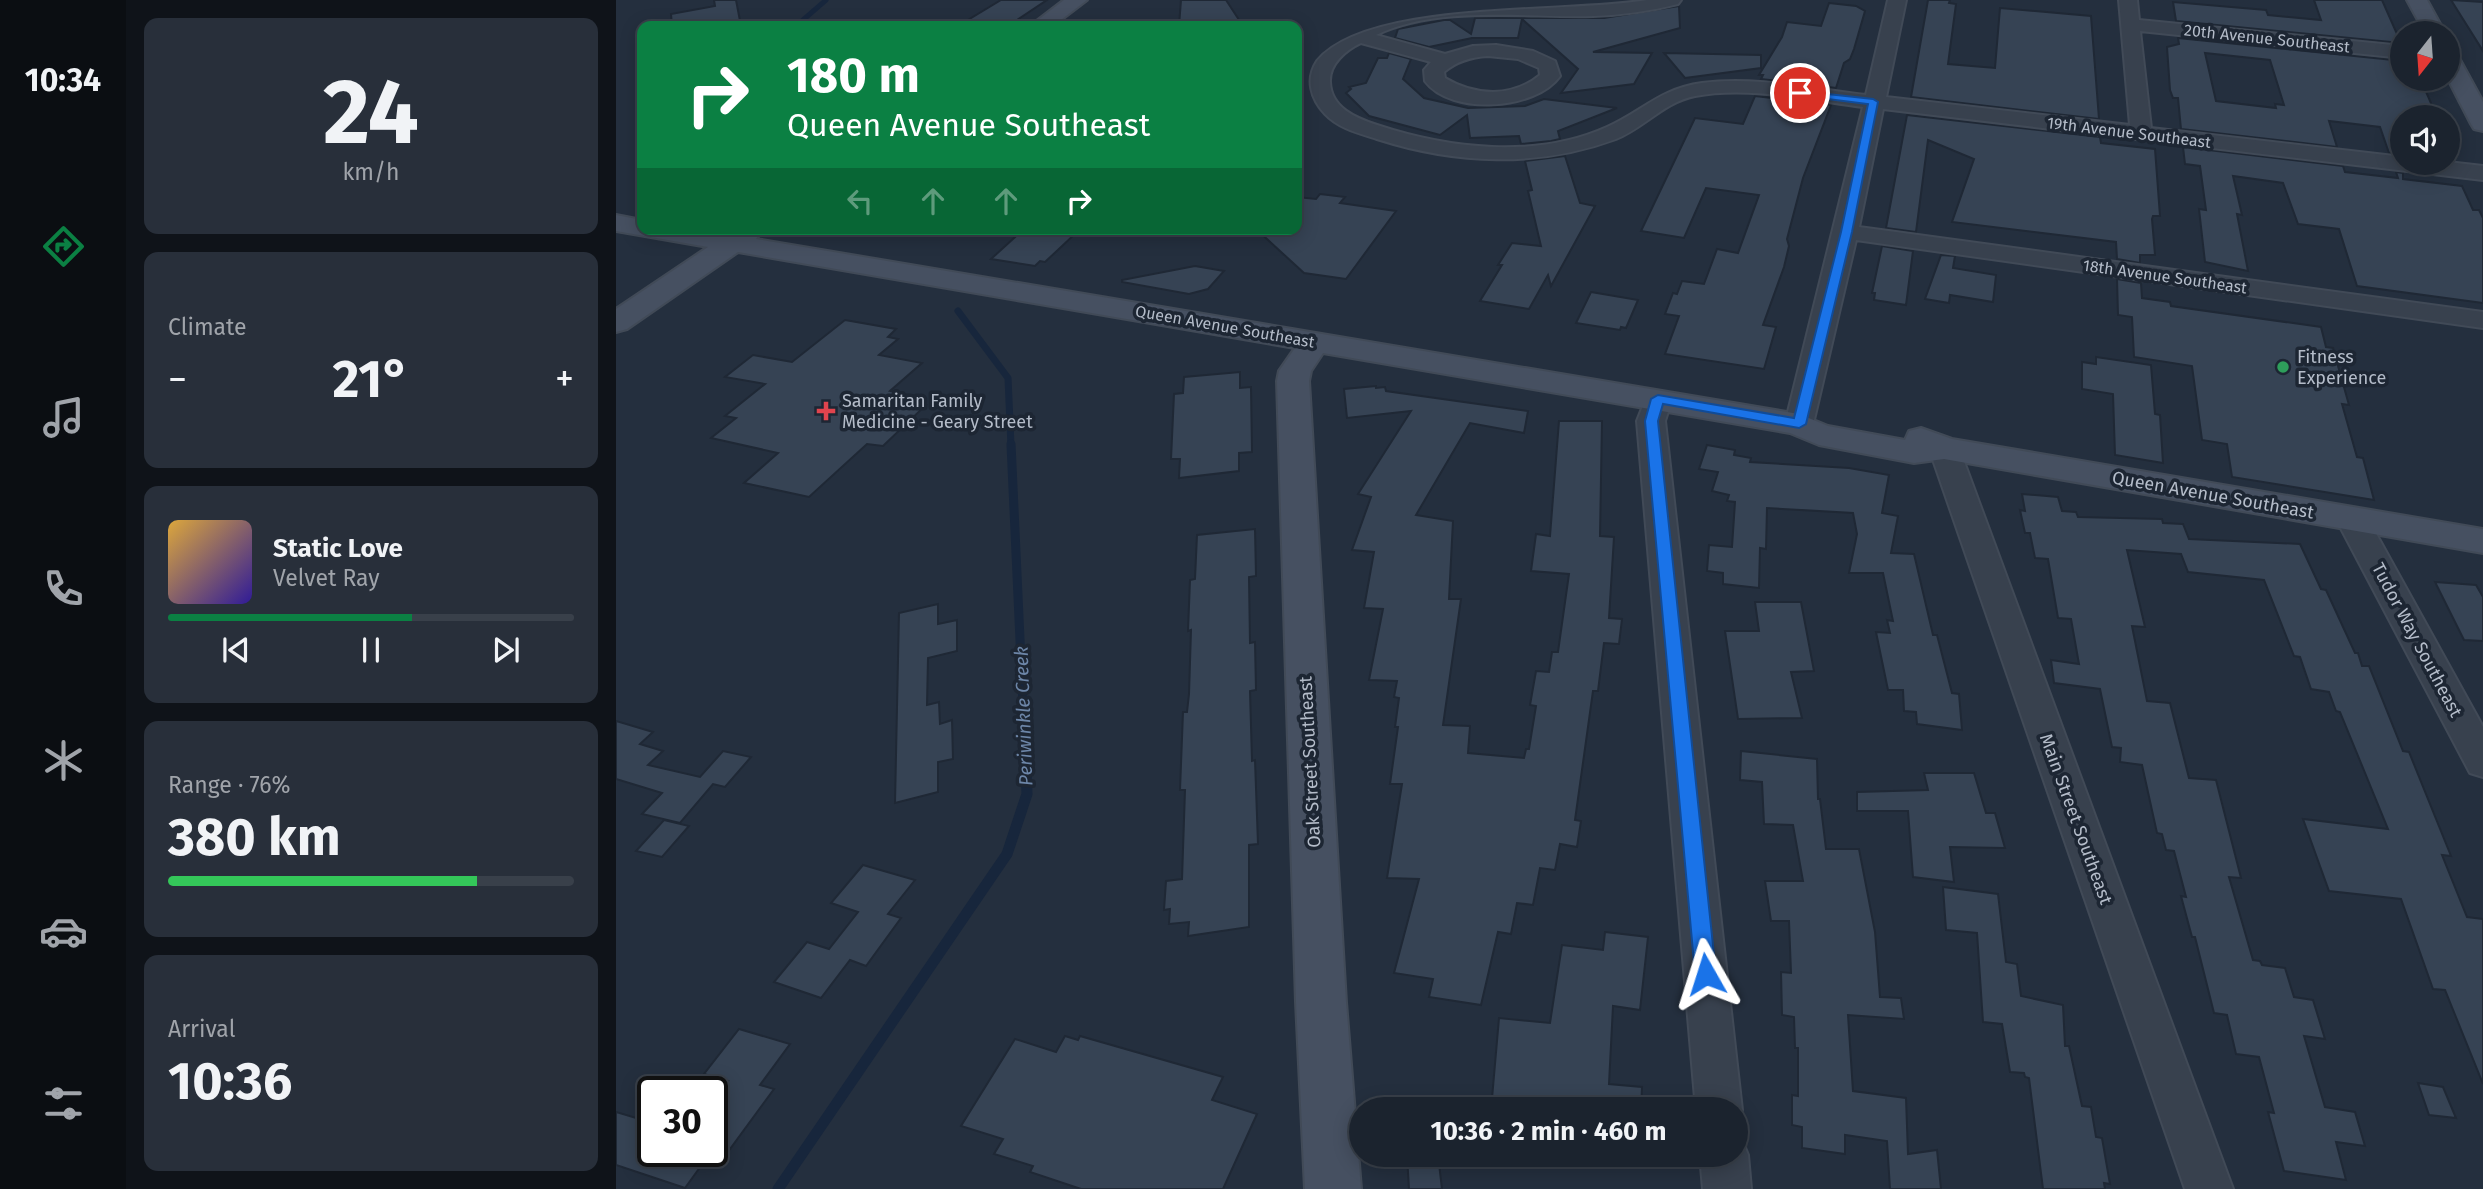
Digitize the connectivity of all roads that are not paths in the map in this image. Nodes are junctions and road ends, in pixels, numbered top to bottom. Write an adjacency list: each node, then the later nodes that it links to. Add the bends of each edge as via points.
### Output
1 (1077, 0): 6 (main road)
2 (1672, 0): 9 (street, 19th Avenue Southeast, via 1584,11 1448,10 1407,18)
3 (1897, 0): 13 (street)
4 (2128, 0): 8 (street)
5 (2417, 0): 7 (main road)
6 (1047, 21)
7 (2428, 21)
8 (2131, 25): 10 (street, 20th Avenue Southeast); 15 (street)
9 (1358, 36): 11 (street); 13 (street, 19th Avenue Southeast, via 1335,50 1320,69 1320,92 1330,109 1346,121 1398,140 1454,151 1552,149 1609,134 1665,100 1722,87)
10 (2390, 51)
11 (1444, 60): 11 (street, via 1464,53 1513,51 1548,65 1550,76 1541,86 1522,94 1469,96 1435,81 1434,70)
12 (2460, 81): 14 (main road)
13 (1873, 102): 15 (street, 19th Avenue Southeast); 19 (street)
14 (2483, 124)
15 (2141, 134): 16 (street, 19th Avenue Southeast)
16 (2483, 173)
17 (616, 223): 18 (main road)
18 (637, 227)
19 (1846, 232): 21 (street, 18th Avenue Southeast); 25 (street)
20 (742, 236): 22 (main road); 23 (main road, Queen Avenue Southeast)
21 (2483, 320)
22 (616, 323)
23 (1315, 341): 24 (main road, Queen Avenue Southeast); 32 (main road, Oak Street Southeast, via 1293,381)
24 (1658, 399): 25 (main road, Queen Avenue Southeast); 30 (street, via 1651,421)
25 (1799, 424): 26 (main road, Queen Avenue Southeast, via 1819,435 1914,452)
26 (1944, 448): 27 (main road, Queen Avenue Southeast); 34 (street, Main Street Southeast)
27 (2351, 519): 28 (main road, Queen Avenue Southeast); 29 (street, Tudor Way Southeast)
28 (2483, 541)
29 (2483, 762)
30 (1718, 1097)
31 (1725, 1167): 33 (street)
32 (1333, 1189)
33 (1727, 1189)
34 (2209, 1189)

